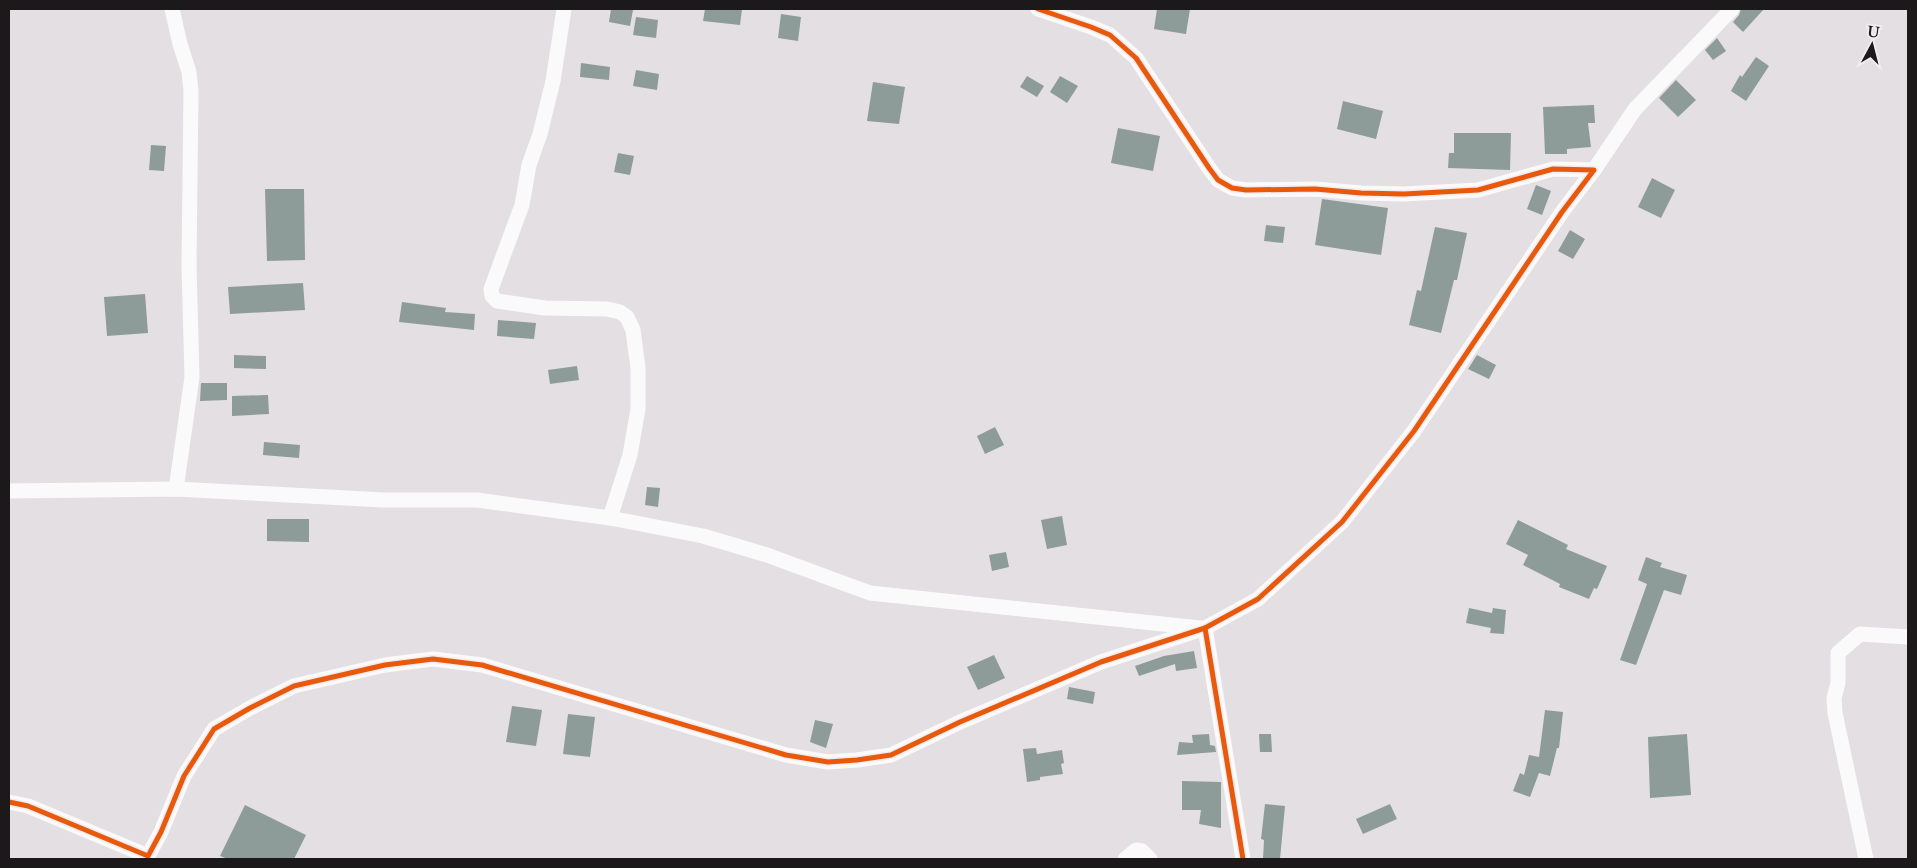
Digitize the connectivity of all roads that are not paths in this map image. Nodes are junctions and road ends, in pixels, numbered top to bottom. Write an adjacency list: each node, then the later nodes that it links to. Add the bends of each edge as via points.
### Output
1 (172, 9): 6 (street, via 189,72 191,92 189,266 192,377)
2 (564, 9): 8 (street, via 553,81 529,165 522,205 491,289 492,296 498,301 545,308 607,309 627,317 633,330 638,368 638,409 630,455)
3 (1038, 9): 5 (street, via 1110,35 1136,58 1209,168 1218,180 1232,188 1404,194 1478,190 1553,169)
4 (1732, 9): 5 (street, via 1635,109)
5 (1594, 170): 9 (street, via 1414,431 1342,522 1258,598)
6 (176, 489): 7 (street); 8 (street, via 384,500 477,500)
7 (9, 491)
8 (610, 518): 9 (street, via 703,536 767,555 870,593)
9 (1205, 628): 12 (street, via 1102,662 891,755 828,762 786,755 482,664 433,659 385,665 294,686 214,729 184,776); 15 (street)
10 (1908, 637): 16 (street, via 1860,634 1838,653 1835,713)
11 (9, 802): 12 (street, via 28,806)
12 (147, 858)
13 (1125, 859): 14 (street, via 1136,850)
14 (1150, 859)
15 (1243, 859)
16 (1866, 859)

